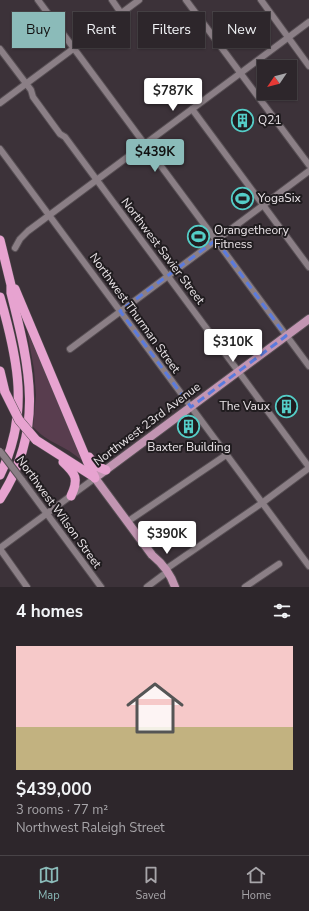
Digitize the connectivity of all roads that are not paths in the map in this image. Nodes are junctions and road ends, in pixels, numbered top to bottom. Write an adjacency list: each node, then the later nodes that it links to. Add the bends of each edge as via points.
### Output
1 (38, 0): 10 (street)
2 (112, 0): 6 (street)
3 (139, 0): 7 (street)
4 (186, 0): 14 (street)
5 (261, 0): 9 (street)
6 (120, 12)
7 (122, 12)
8 (309, 22): 9 (street)
9 (288, 38): 13 (street); 14 (street)
10 (73, 47)
11 (74, 48): 15 (street); 18 (street)
12 (0, 49): 15 (street, Northwest Savier Street)
13 (309, 66)
14 (240, 74): 17 (street); 20 (street)
15 (26, 84): 16 (street); 22 (street, Northwest Savier Street, via 37,103)
16 (0, 103)
17 (192, 109): 18 (street); 23 (street)
18 (145, 144): 22 (street); 26 (street)
19 (0, 149): 24 (street, Northwest Thurman Street)
20 (309, 165)
21 (309, 171): 23 (street)
22 (96, 180): 24 (street); 29 (street, Northwest Savier Street)
23 (263, 205): 26 (street); 28 (street)
24 (49, 215): 27 (street, via 28,231); 32 (street, Northwest Thurman Street)
25 (0, 240): 30 (highway)
26 (216, 240): 29 (street); 34 (street)
27 (15, 248)
28 (309, 267)
29 (168, 275): 32 (street); 38 (street, Northwest Savier Street)
30 (11, 285): 40 (highway, via 16,290); 49 (highway, via 28,364 29,416 19,462)
31 (0, 297): 46 (highway, via 14,351 19,388 15,432)
32 (120, 311): 35 (street); 39 (street, Northwest Thurman Street)
33 (309, 319): 34 (main road, Northwest 23rd Avenue)
34 (286, 336): 36 (street); 38 (main road, Northwest 23rd Avenue)
35 (70, 349)
36 (309, 366)
37 (0, 370): 41 (highway, bridge, via 5,392 19,420 36,440)
38 (239, 371): 39 (main road, Northwest 23rd Avenue); 44 (street, Northwest Savier Street)
39 (191, 407): 43 (street, Northwest Thurman Street); 45 (main road, Northwest 23rd Avenue)
40 (66, 411): 45 (highway, via 92,461 96,466); 47 (highway)
41 (48, 447): 47 (highway); 48 (highway, via 75,475 76,485)
42 (0, 450): 51 (street, Northwest Wilson Street, bridge)
43 (226, 455): 50 (street, Northwest Thurman Street); 52 (street)
44 (309, 467): 50 (street)
45 (106, 470): 47 (main road, Northwest 23rd Avenue)
46 (0, 475)
47 (96, 478): 48 (street, Northwest 23rd Avenue); 52 (main road)
48 (71, 496): 51 (street, Northwest 23rd Avenue)
49 (0, 499)
50 (262, 503): 55 (street, Northwest Thurman Street); 56 (street)
51 (47, 514): 53 (street, Northwest 23rd Avenue); 58 (street, Northwest Wilson Street)
52 (127, 522): 56 (main road, via 152,555 157,566)
53 (0, 549): 57 (street)
54 (279, 564): 61 (street)
55 (309, 566)
56 (164, 572): 59 (street); 60 (main road, via 172,579)
57 (28, 587)
58 (101, 587)
59 (147, 587)
60 (175, 587)
61 (245, 587)

